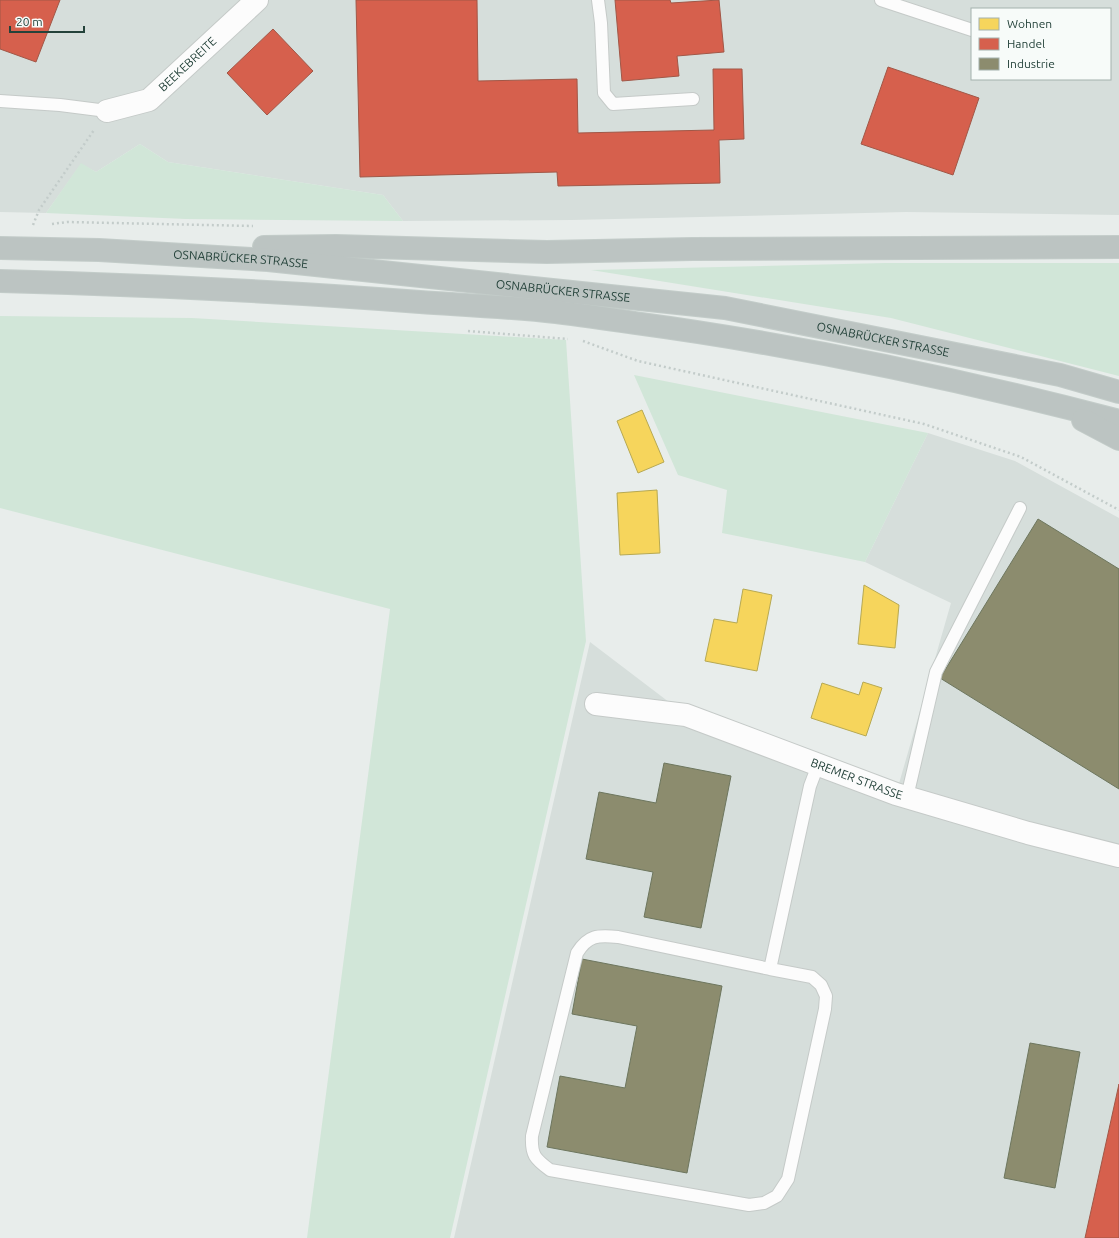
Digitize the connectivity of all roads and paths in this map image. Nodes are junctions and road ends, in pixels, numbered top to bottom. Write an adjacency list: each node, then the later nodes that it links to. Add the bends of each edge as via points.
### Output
1 (257, 0): 7 (street, BEEKEBREITE, via 149,100)
2 (598, 0): 5 (lane, via 604,93 613,104)
3 (881, 0): 4 (lane)
4 (971, 30)
5 (693, 99)
6 (0, 101): 7 (lane)
7 (108, 111): 8 (path, via 39,210)
8 (32, 226)
9 (1119, 247): 11 (highway, via 547,252 336,246)
10 (0, 248): 11 (highway, OSNABRÜCKER STRASSE)
11 (99, 250): 16 (highway, OSNABRÜCKER STRASSE, via 268,260 725,308 1060,375)
12 (0, 281): 17 (highway, OSNABRÜCKER STRASSE, via 340,295 555,312 694,331 823,353)
13 (465, 330): 14 (path)
14 (574, 340)
15 (582, 340): 21 (path, via 638,361 924,424 1021,457)
16 (1119, 392)
17 (1051, 403): 18 (highway, OSNABRÜCKER STRASSE); 19 (highway)
18 (1119, 421)
19 (1119, 439)
20 (1020, 508): 24 (lane, via 936,672)
21 (1119, 510)
22 (596, 704): 23 (street, BREMER STRASSE, via 686,715)
23 (818, 765): 24 (street, BREMER STRASSE); 26 (lane, via 810,786)
24 (907, 797): 25 (street, BREMER STRASSE, via 1028,833)
25 (1119, 856)
26 (770, 969): 26 (lane, via 618,937 602,936 590,938 582,943 577,953 532,1136 532,1149 538,1161 550,1170 749,1205 764,1203 777,1196 788,1179 826,996 821,985 812,976)

